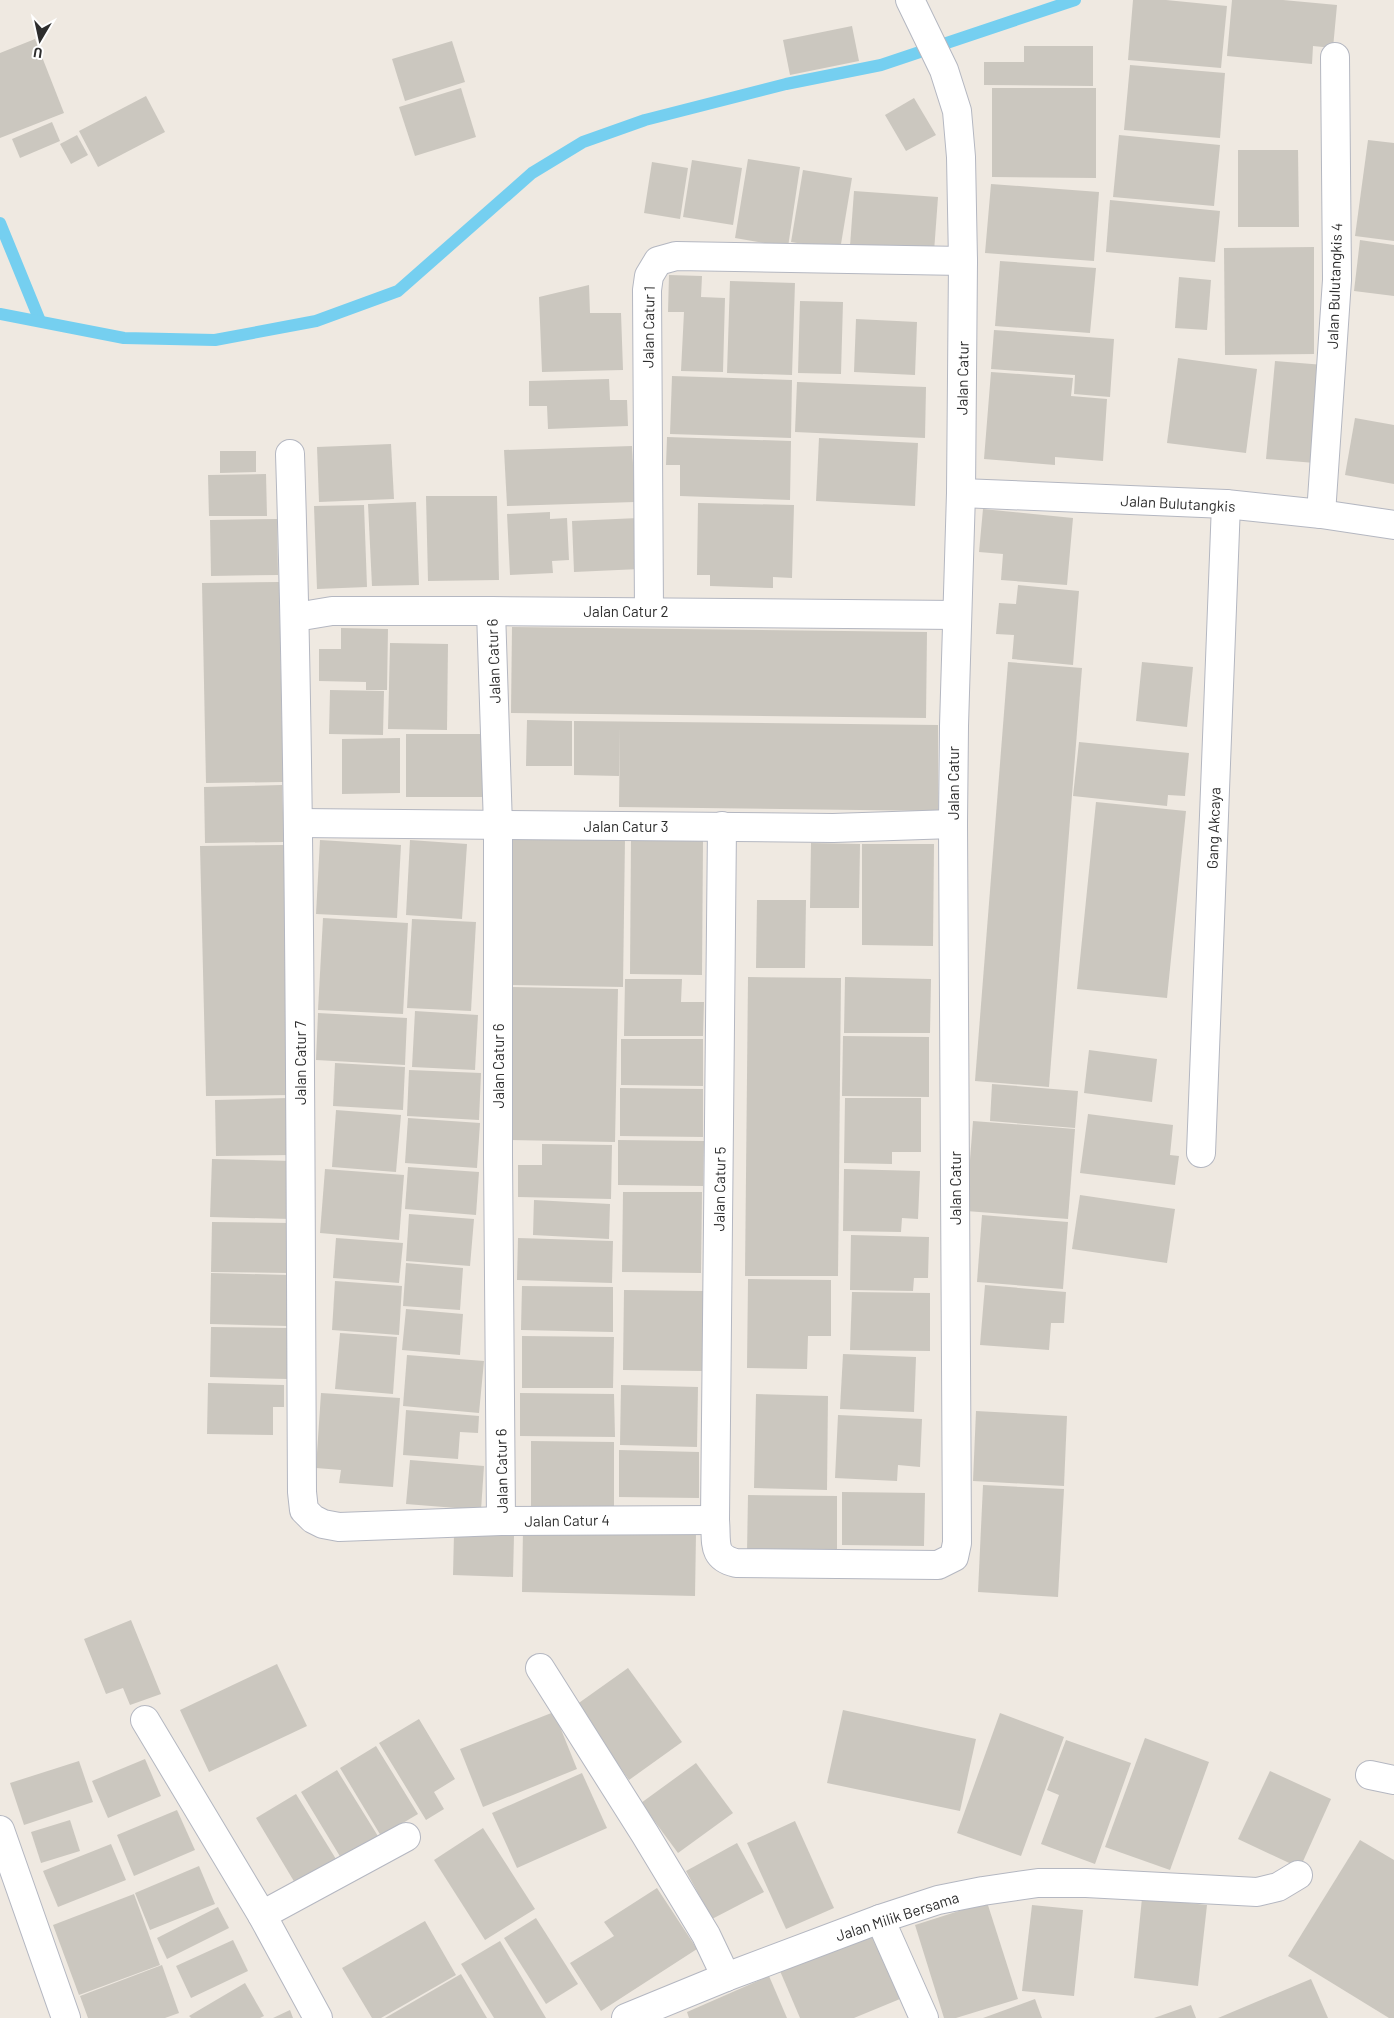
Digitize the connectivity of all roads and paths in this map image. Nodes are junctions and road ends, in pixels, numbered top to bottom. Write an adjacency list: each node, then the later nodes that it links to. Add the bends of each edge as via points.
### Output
1 (911, 2): 3 (street, Jalan Catur, via 944,70 957,112 962,157)
2 (1335, 57): 7 (street, Jalan Bulutangkis 4, via 1337,280)
3 (963, 261): 5 (street, Jalan Catur); 10 (street, Jalan Catur 1, via 676,256 658,262 646,290)
4 (290, 454): 12 (street, Jalan Catur 7)
5 (961, 493): 6 (street, Jalan Bulutangkis); 11 (street, Jalan Catur)
6 (1226, 504): 7 (street, Jalan Bulutangkis); 17 (street, Gang Akcaya)
7 (1321, 514): 8 (street, Jalan Bulutangkis)
8 (1394, 526)
9 (491, 611): 10 (street, Jalan Catur 2); 12 (street, Jalan Catur 2, via 332,611); 15 (street, Jalan Catur 6)
10 (650, 612): 11 (street, Jalan Catur 2)
11 (958, 614): 14 (street, Jalan Catur)
12 (296, 617): 13 (street, Jalan Catur 7)
13 (298, 823): 15 (street, Jalan Catur 3); 18 (street, Jalan Catur 7)
14 (953, 824): 16 (street, Jalan Catur 3, via 833,828); 21 (street, Jalan Catur, via 957,1543 954,1558 938,1565 736,1563 721,1558)
15 (498, 826): 16 (street, Jalan Catur 3); 20 (street, Jalan Catur 6)
16 (722, 826): 19 (street, Jalan Catur 5)
17 (1201, 1153)
18 (304, 1510): 20 (street, Jalan Catur 4, via 323,1524 339,1527)
19 (715, 1520): 20 (street, Jalan Catur 4); 21 (street, Jalan Catur 5)
20 (501, 1521)
21 (718, 1553)
22 (540, 1668): 29 (street, via 706,1935)
23 (145, 1720): 27 (street)
24 (0, 1830): 31 (street)
25 (406, 1838): 27 (street)
26 (1298, 1875): 28 (street, Jalan Milik Bersama, via 1278,1887 1257,1892 1038,1883 938,1900)
27 (262, 1915): 32 (street)
28 (880, 1920): 29 (street, Jalan Milik Bersama); 34 (street)
29 (726, 1977): 30 (street, Jalan Milik Bersama)
30 (668, 2010): 33 (street, Jalan Milik Bersama)
31 (66, 2018)
32 (318, 2018)
33 (626, 2018)
34 (924, 2018)

